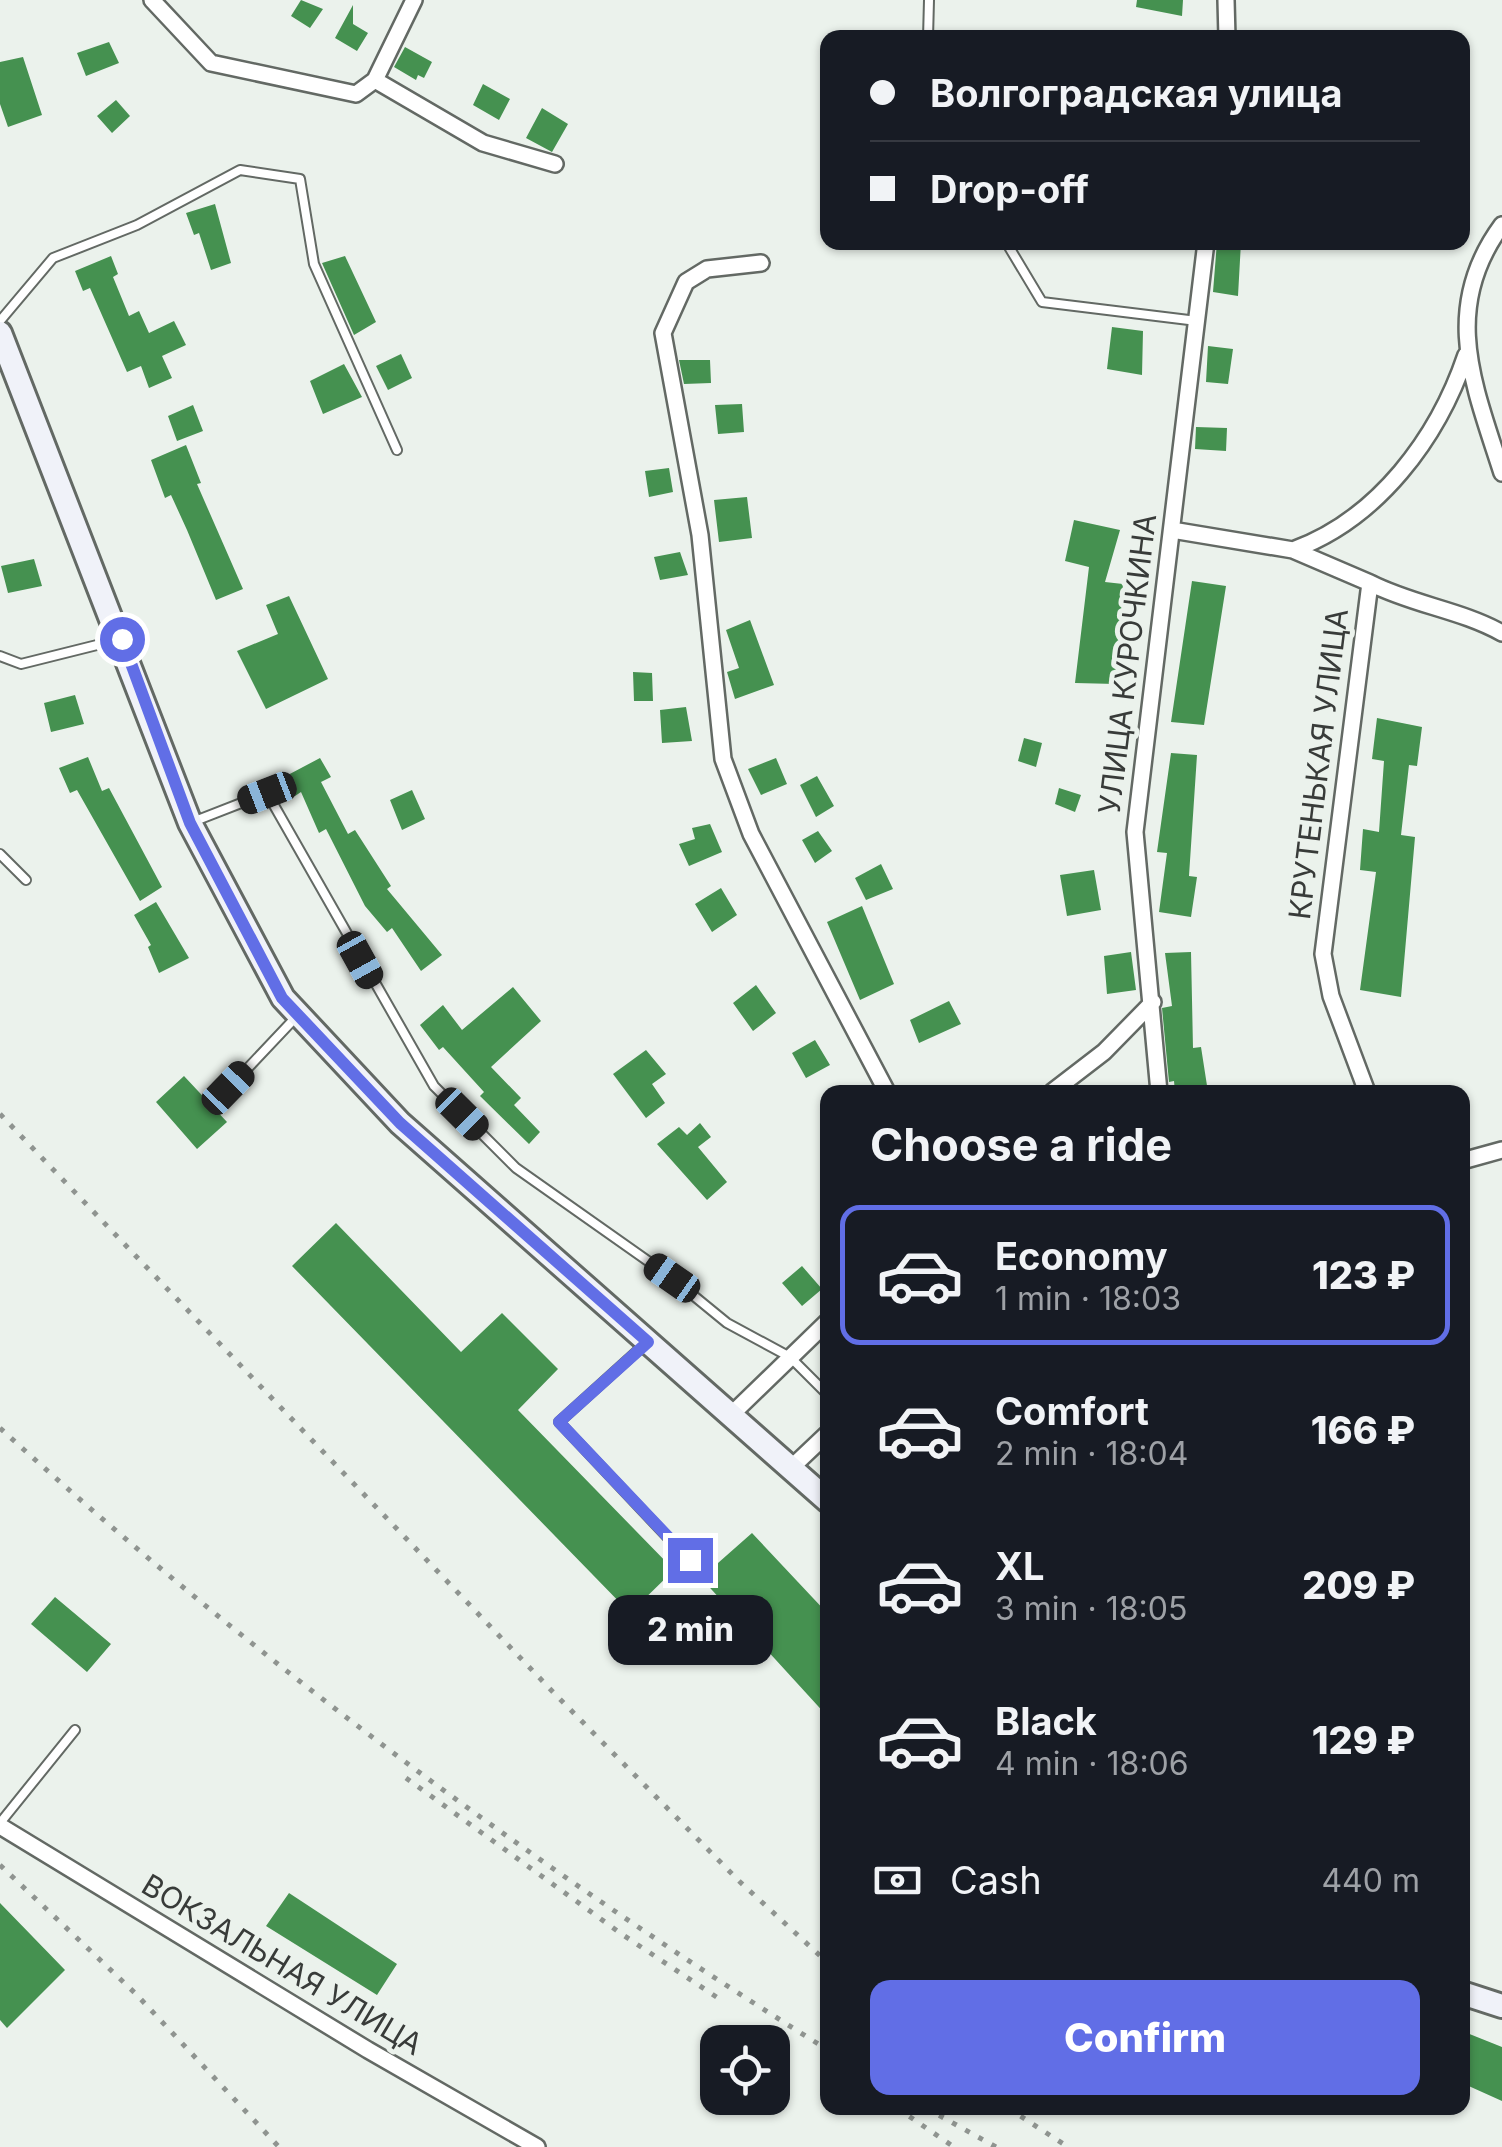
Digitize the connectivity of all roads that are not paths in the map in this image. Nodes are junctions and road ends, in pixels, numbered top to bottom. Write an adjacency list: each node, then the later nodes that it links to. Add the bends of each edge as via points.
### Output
1 (152, 0): 7 (street, via 211,62 356,94)
2 (414, 0): 7 (street)
3 (929, 0): 5 (lane)
4 (1226, 0): 6 (street)
5 (928, 30)
6 (1227, 30)
7 (375, 80): 8 (street, via 483,143)
8 (556, 164)
9 (1502, 226): 16 (street, via 1475,273)
10 (1011, 250): 14 (lane, via 1042,302)
11 (1205, 250): 14 (street, УЛИЦА КУРОЧКИНА)
12 (761, 263): 31 (street, via 706,269 686,282 663,332 700,536 723,759 752,834)
13 (0, 320): 17 (lane, via 53,258 138,224 240,170 300,179 314,264)
14 (1197, 321): 19 (street, УЛИЦА КУРОЧКИНА)
15 (0, 333): 23 (main road)
16 (1466, 355): 18 (street); 20 (street, via 1445,408 1398,474 1348,522)
17 (397, 450)
18 (1502, 473)
19 (1172, 530): 20 (street, КРУТЕНЬКАЯ УЛИЦА); 29 (street, УЛИЦА КУРОЧКИНА, via 1135,832)
20 (1293, 550): 21 (street, КРУТЕНЬКАЯ УЛИЦА)
21 (1370, 583): 22 (street); 34 (street, КРУТЕНЬКАЯ УЛИЦА, via 1323,954 1331,996)
22 (1502, 634)
23 (122, 639): 24 (lane, via 21,664); 26 (main road)
24 (2, 657): 25 (lane)
25 (0, 672)
26 (190, 823): 30 (main road, via 282,998); 40 (lane, via 267,793 434,1086 516,1168 727,1323)
27 (0, 854): 28 (lane)
28 (26, 880)
29 (1153, 1002): 32 (street); 33 (street, УЛИЦА КУРОЧКИНА)
30 (298, 1015): 35 (lane); 39 (main road, via 400,1123)
31 (884, 1085)
32 (1061, 1085)
33 (1159, 1085)
34 (1364, 1085)
35 (228, 1088)
36 (1502, 1150): 37 (street)
37 (1470, 1158)
38 (820, 1329): 40 (street)
39 (648, 1342): 42 (main road); 46 (lane, via 559,1422)
40 (790, 1357): 41 (lane); 42 (street)
41 (820, 1388)
42 (730, 1415): 44 (main road)
43 (820, 1441): 44 (street)
44 (791, 1468): 45 (main road)
45 (820, 1493)
46 (690, 1560)
47 (75, 1730): 48 (lane)
48 (0, 1824): 51 (street, ВОКЗАЛЬНАЯ УЛИЦА)
49 (1470, 1996): 50 (main road)
50 (1502, 2006)
51 (537, 2147)

